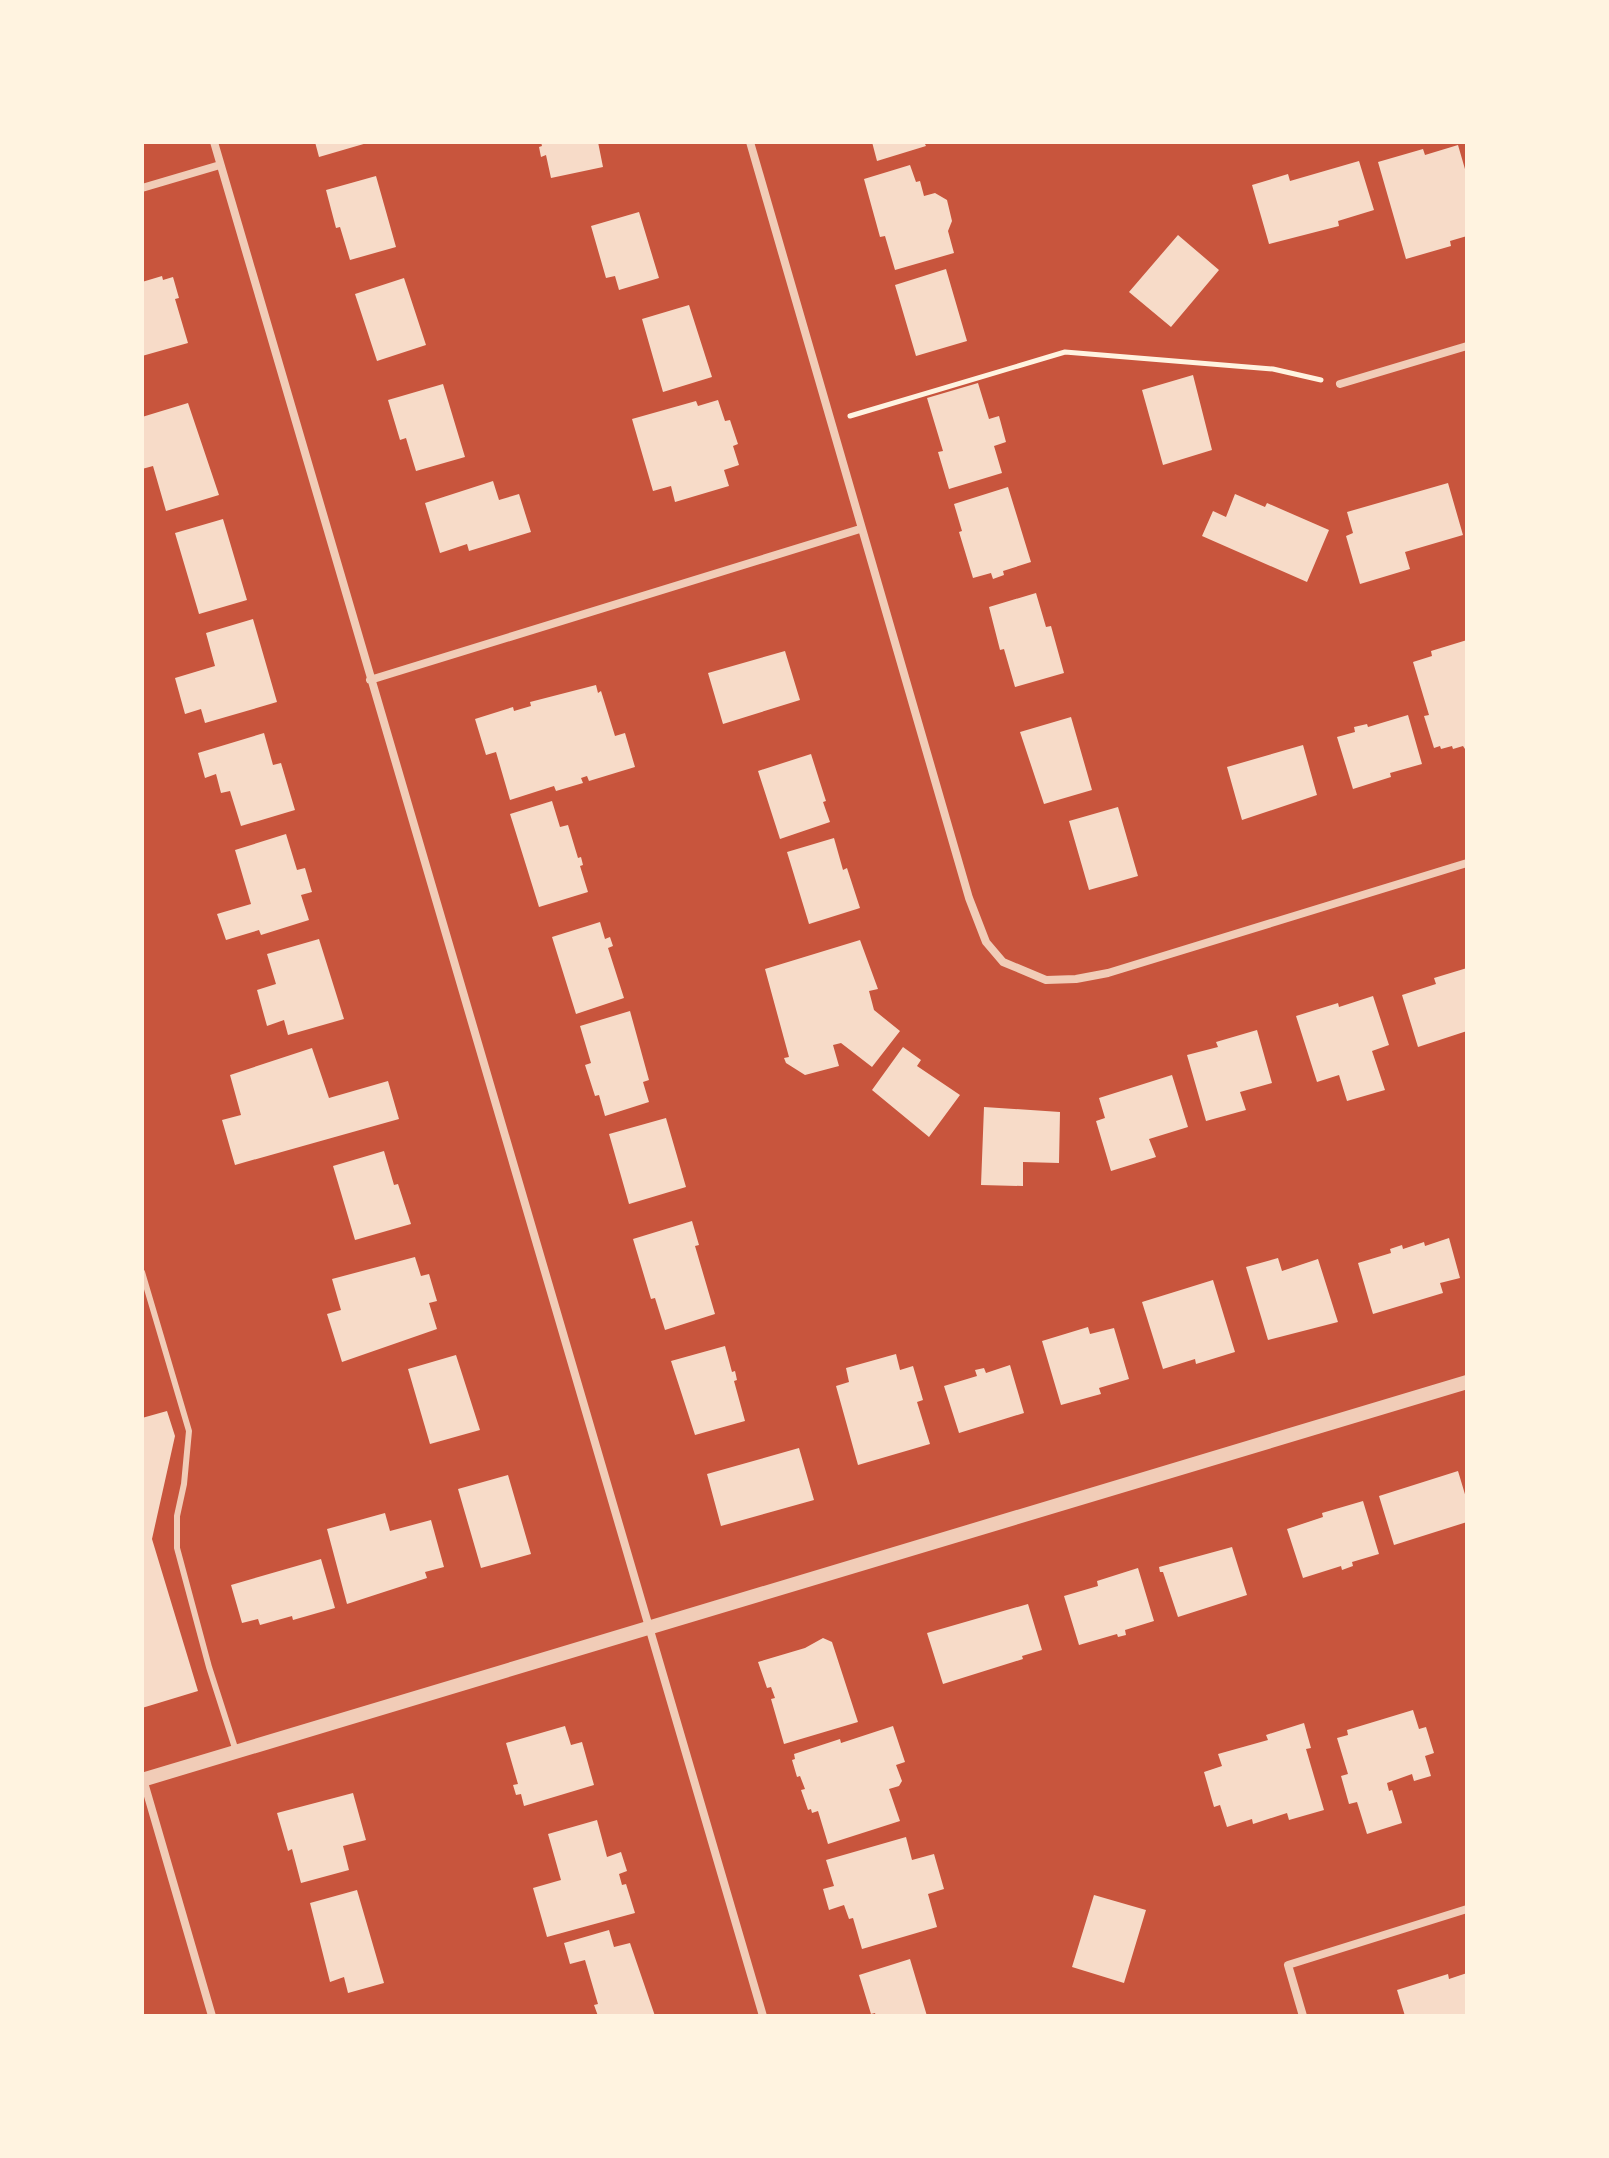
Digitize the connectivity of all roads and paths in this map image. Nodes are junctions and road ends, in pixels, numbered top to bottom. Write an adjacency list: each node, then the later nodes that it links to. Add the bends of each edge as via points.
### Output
1 (214, 142): 3 (street)
2 (750, 142): 7 (street)
3 (220, 165): 4 (street); 9 (street)
4 (142, 188)
5 (1467, 346): 6 (street)
6 (1340, 384): 7 (path, via 1273,369 1065,352)
7 (830, 422): 8 (street)
8 (860, 529): 9 (street); 10 (street, via 969,898 986,942 1003,962 1046,980 1108,973)
9 (370, 680): 13 (street)
10 (1467, 863)
11 (142, 1272): 14 (lane, via 189,1431 177,1548)
12 (1467, 1382): 13 (street)
13 (650, 1627): 14 (street); 18 (street)
14 (236, 1751): 15 (street)
15 (142, 1780): 17 (street)
16 (1467, 1909): 19 (street, via 1288,1965)
17 (212, 2016)
18 (763, 2016)
19 (1303, 2016)

